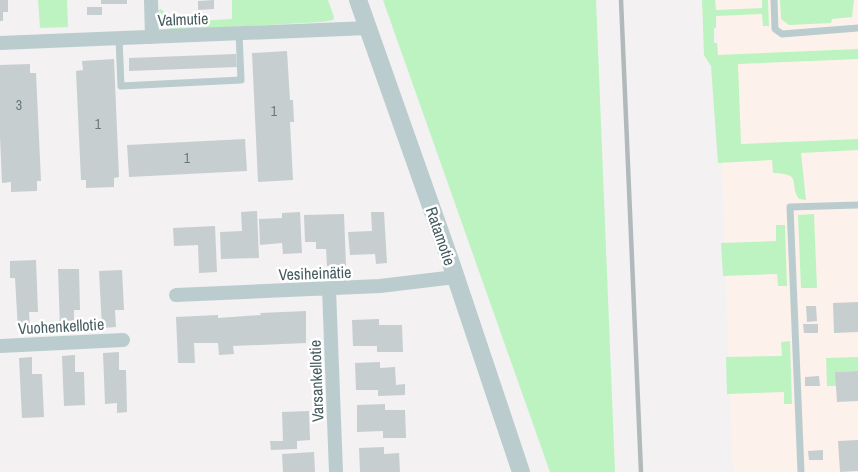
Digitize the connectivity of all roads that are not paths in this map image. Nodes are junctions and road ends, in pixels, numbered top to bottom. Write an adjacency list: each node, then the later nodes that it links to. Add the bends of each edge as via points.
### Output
1 (151, 0): 7 (street)
2 (358, 0): 4 (street, Ratamotie)
3 (774, 0): 5 (lane, via 775,29 782,34)
4 (368, 28): 6 (street, Valmutie); 11 (street, Ratamotie)
5 (858, 28)
6 (239, 33): 7 (street, Valmutie); 8 (lane, via 241,80 121,86)
7 (152, 37): 8 (street, Valmutie)
8 (119, 38): 9 (street, Valmutie)
9 (0, 43)
10 (858, 205): 18 (lane, via 790,207)
11 (455, 277): 12 (street, Vesiheinätie); 17 (street, Ratamotie)
12 (329, 289): 13 (street, Vesiheinätie); 16 (street, Varsankellotie)
13 (176, 295)
14 (123, 340): 15 (street, Vuohenkellotie)
15 (0, 346)
16 (336, 472)
17 (521, 472)
18 (801, 472)

